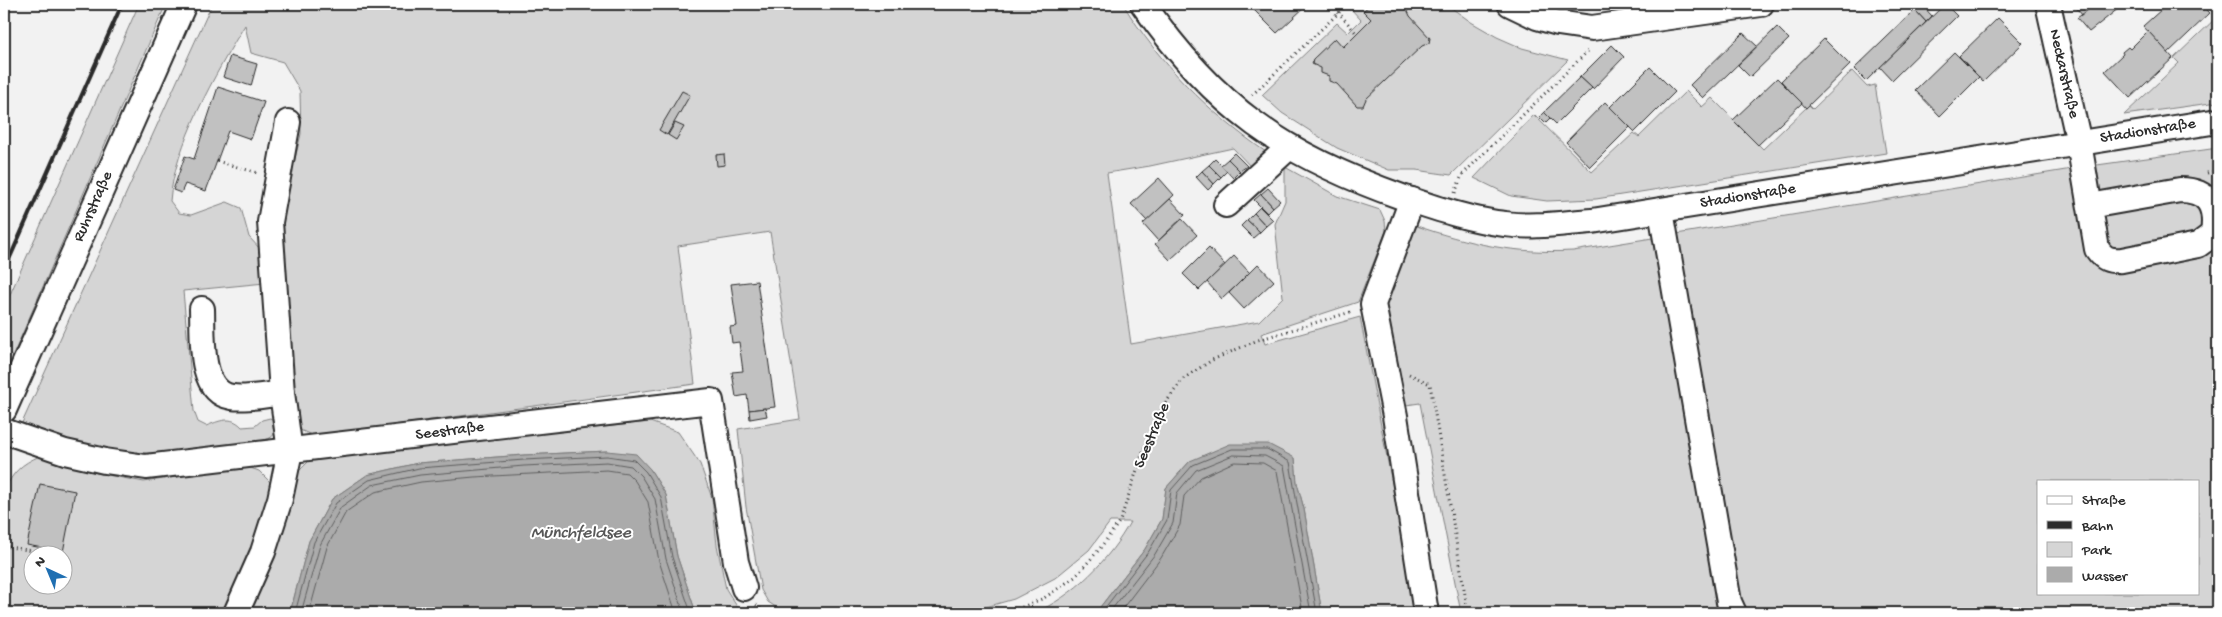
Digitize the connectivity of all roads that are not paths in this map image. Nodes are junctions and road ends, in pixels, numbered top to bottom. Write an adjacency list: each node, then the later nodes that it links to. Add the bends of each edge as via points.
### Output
1 (184, 4): 17 (street, Ruhrstraße)
2 (1143, 4): 9 (street, Stadionstraße, via 1205,82 1236,110)
3 (1510, 4): 4 (street, via 1537,17 1592,28)
4 (1761, 4)
5 (2048, 4): 8 (street, Neckarstraße)
6 (2218, 121): 8 (street, Stadionstraße)
7 (288, 122): 16 (street, via 270,222)
8 (2079, 143): 12 (street, Neckarstraße); 13 (street, Stadionstraße)
9 (1288, 148): 10 (street, Stadionstraße, via 1356,180); 11 (street)
10 (1412, 200): 13 (street, Stadionstraße, via 1504,224 1528,226 1592,222); 22 (street, via 1373,304 1395,416)
11 (1226, 205)
12 (2090, 206): 14 (street, via 2195,190 2211,204); 14 (street, Neckarstraße, via 2097,249 2110,261 2198,245)
13 (1661, 211): 23 (street, via 1729,602)
14 (2215, 234)
15 (202, 309): 16 (street, via 206,369 218,391 231,397)
16 (282, 393): 19 (street)
17 (4, 410)
18 (4, 431): 19 (street, Seestraße, via 64,452 146,466)
19 (290, 451): 20 (street, Seestraße, via 711,401 736,562); 21 (street, via 263,552)
20 (744, 588)
21 (236, 613)
22 (1426, 613)
23 (1734, 613)

